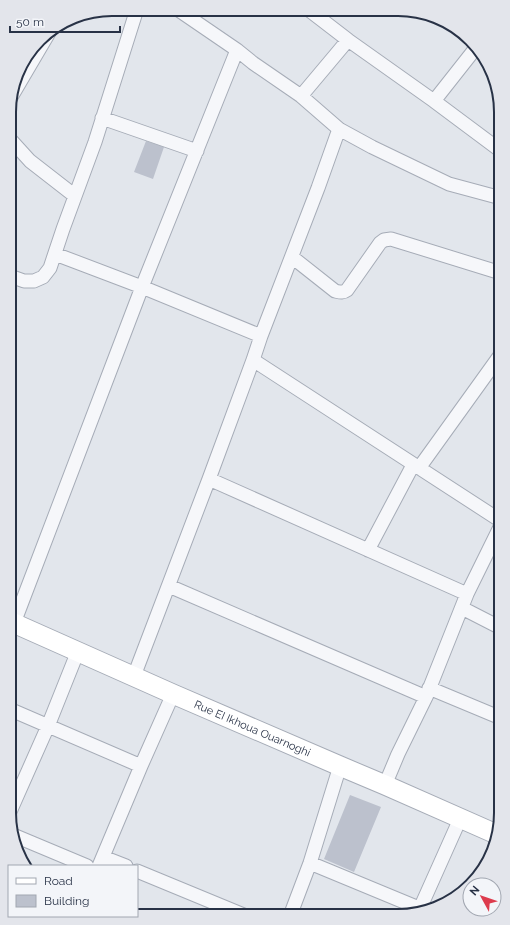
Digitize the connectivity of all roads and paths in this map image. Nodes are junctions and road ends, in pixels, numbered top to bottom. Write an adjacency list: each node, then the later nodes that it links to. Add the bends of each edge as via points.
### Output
1 (135, 16): 9 (street)
2 (186, 16): 5 (street)
3 (317, 16): 4 (street)
4 (348, 40): 7 (street); 8 (street)
5 (237, 50): 7 (street); 13 (street)
6 (473, 53): 8 (street)
7 (302, 96): 10 (street)
8 (434, 101): 12 (street)
9 (102, 118): 13 (street); 14 (street)
10 (339, 129): 15 (street, via 448,184); 17 (street)
11 (16, 146): 14 (street, via 30,161)
12 (494, 146)
13 (197, 150): 20 (street)
14 (75, 196): 16 (street)
15 (494, 196)
16 (55, 254): 19 (street, via 50,268 43,277 34,281); 20 (street)
17 (292, 257): 18 (street, via 339,292 347,290 380,243 387,239); 21 (street)
18 (494, 271)
19 (16, 278)
20 (142, 286): 21 (street); 32 (street)
21 (261, 336): 22 (street)
22 (253, 360): 24 (street); 25 (street)
23 (494, 363): 24 (street)
24 (416, 466): 26 (street); 28 (street)
25 (209, 479): 28 (street); 29 (street)
26 (494, 516)
27 (494, 540): 30 (street)
28 (368, 550): 30 (street)
29 (169, 586): 36 (street); 37 (street)
30 (467, 594): 31 (street)
31 (462, 608): 33 (street); 37 (street)
32 (16, 612)
33 (494, 624)
34 (16, 627): 35 (street, Rue EI Ikhoua Ouarnoghi)
35 (78, 651): 36 (street, Rue EI Ikhoua Ouarnoghi); 41 (street)
36 (134, 676): 38 (street, Rue EI Ikhoua Ouarnoghi)
37 (428, 692): 40 (street); 44 (street)
38 (173, 694): 42 (street); 43 (street, Rue EI Ikhoua Ouarnoghi)
39 (16, 712): 41 (street)
40 (494, 716)
41 (48, 726): 42 (street); 45 (street)
42 (141, 766): 49 (street)
43 (340, 766): 44 (street, Rue EI Ikhoua Ouarnoghi); 50 (street)
44 (385, 785): 46 (street, Rue EI Ikhoua Ouarnoghi)
45 (16, 798)
46 (460, 819): 47 (street, Rue EI Ikhoua Ouarnoghi); 54 (street)
47 (492, 832)
48 (19, 837): 51 (street)
49 (101, 861): 52 (street)
50 (310, 863): 55 (street); 57 (street)
51 (85, 865)
52 (121, 865)
53 (138, 871): 56 (street)
54 (424, 905)
55 (414, 908)
56 (229, 909)
57 (293, 909)

